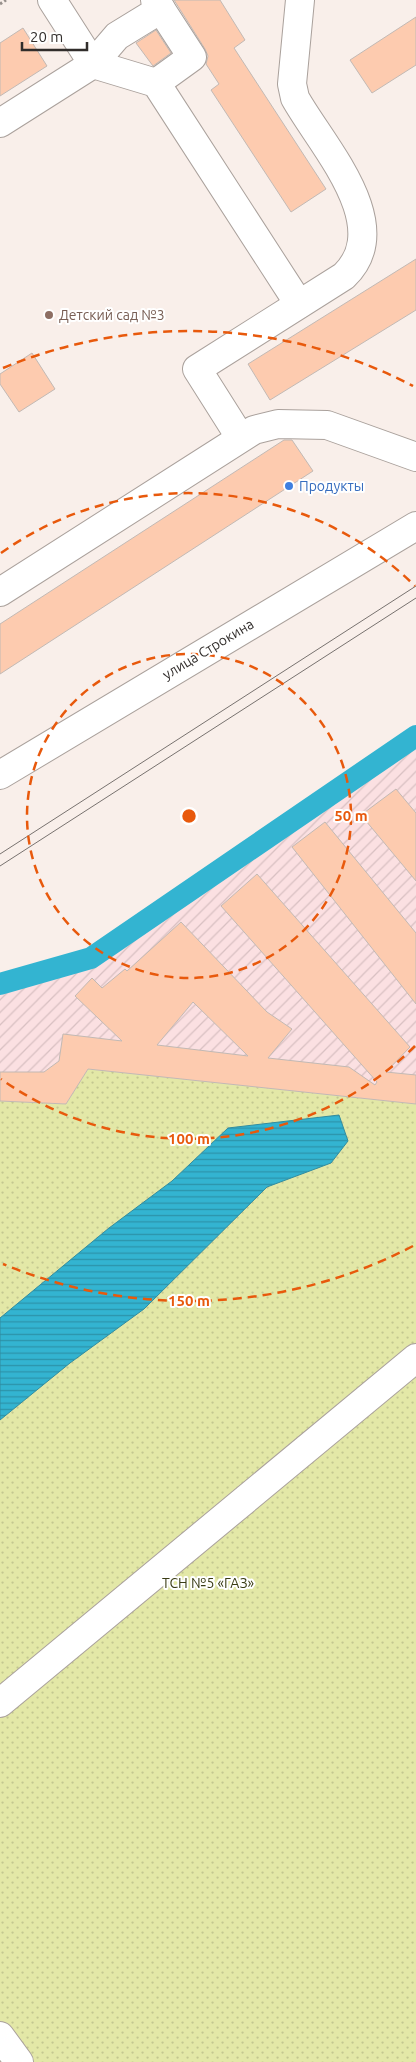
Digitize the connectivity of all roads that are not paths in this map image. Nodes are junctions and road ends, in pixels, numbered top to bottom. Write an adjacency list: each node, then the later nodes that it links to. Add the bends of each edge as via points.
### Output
1 (52, 0): 4 (street)
2 (300, 0): 7 (street, via 292,84 295,98 352,191 363,228 363,243 353,267 344,276)
3 (158, 5): 4 (street, via 117,36); 5 (street, via 192,57)
4 (93, 64): 5 (street); 6 (street)
5 (156, 83): 7 (street)
6 (0, 123)
7 (299, 304): 8 (street, via 197,369)
8 (240, 437): 9 (street, via 278,424 327,425); 11 (street)
9 (416, 457)
10 (416, 526): 12 (street, улица Строкина)
11 (0, 592)
12 (0, 774)
13 (416, 1358): 14 (street)
14 (0, 1703)
15 (0, 2036): 16 (street)
16 (19, 2062)

